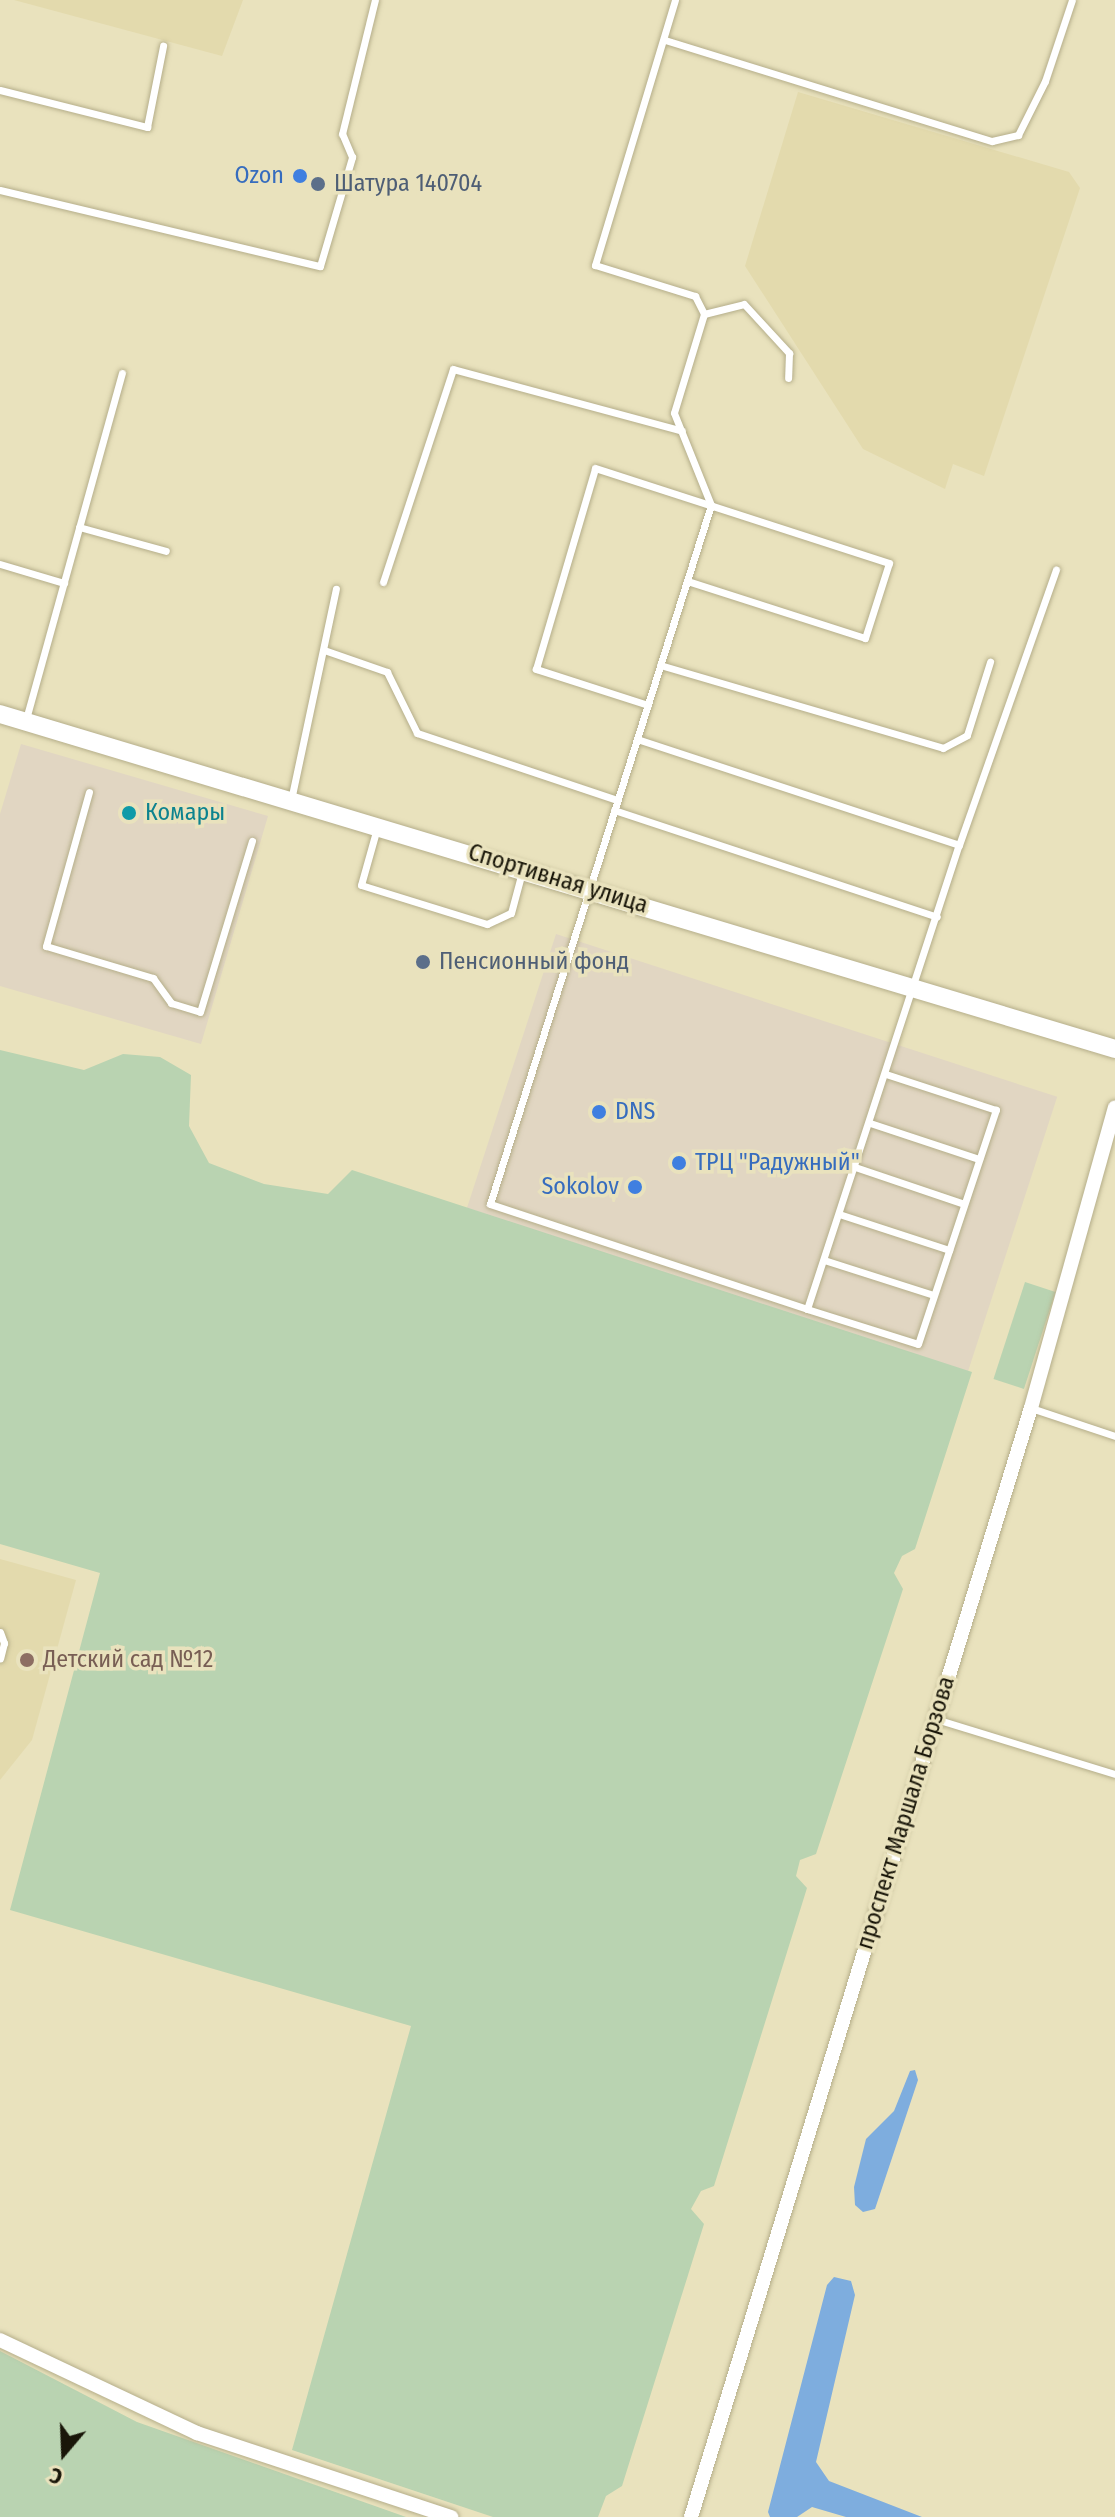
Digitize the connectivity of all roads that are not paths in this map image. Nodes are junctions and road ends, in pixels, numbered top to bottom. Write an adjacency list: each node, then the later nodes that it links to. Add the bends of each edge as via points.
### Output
1 (375, 0): 7 (lane, via 342,134 352,157 320,266)
2 (675, 0): 4 (lane)
3 (1072, 0): 4 (lane, via 1045,81 1018,135 992,141)
4 (665, 40): 8 (lane, via 595,265 695,296)
5 (163, 46): 6 (lane, via 147,127)
6 (0, 90)
7 (0, 190)
8 (704, 314): 10 (lane, via 744,304 789,353); 11 (lane, via 674,413)
9 (122, 373): 13 (lane)
10 (788, 378)
11 (682, 431): 12 (lane); 18 (lane, via 453,369)
12 (711, 505): 17 (lane); 17 (lane, via 889,563 865,638); 24 (lane, via 595,468 536,669)
13 (79, 527): 14 (lane); 19 (lane)
14 (166, 551)
15 (0, 564): 19 (lane)
16 (1056, 570): 34 (lane)
17 (687, 581): 23 (lane)
18 (383, 582)
19 (64, 583): 26 (lane)
20 (336, 589): 21 (lane)
21 (324, 650): 29 (lane); 30 (lane, via 387,672 417,733)
22 (990, 662): 23 (lane, via 967,735 943,748)
23 (660, 665): 24 (lane)
24 (648, 705): 27 (lane)
25 (0, 714): 26 (street, Спортивная улица)
26 (26, 721): 29 (street, Спортивная улица)
27 (637, 739): 30 (lane); 34 (lane)
28 (89, 792): 33 (lane, via 46,946 153,978 171,1003 200,1012)
29 (291, 800): 32 (street, Спортивная улица)
30 (617, 800): 31 (lane)
31 (614, 810): 36 (lane); 37 (lane)
32 (378, 826): 35 (street, Спортивная улица); 35 (lane, via 361,885 487,924 511,913)
33 (252, 841)
34 (959, 845): 37 (lane)
35 (523, 868): 36 (street, Спортивная улица)
36 (589, 888): 38 (street, Спортивная улица); 50 (lane, via 490,1204)
37 (937, 917): 38 (lane)
38 (915, 988): 39 (street, Спортивная улица); 40 (lane)
39 (1115, 1049)
40 (886, 1074): 42 (lane); 43 (lane, via 996,1110)
41 (1115, 1108): 51 (street, проспект Маршала Борзова)
42 (870, 1123): 43 (lane); 44 (lane)
43 (979, 1159): 45 (lane)
44 (855, 1167): 45 (lane); 46 (lane)
45 (964, 1204): 47 (lane)
46 (839, 1214): 47 (lane); 48 (lane)
47 (949, 1250): 49 (lane)
48 (824, 1260): 49 (lane); 50 (lane)
49 (934, 1295): 50 (lane, via 918,1344)
50 (807, 1309)
51 (1031, 1408): 52 (lane); 55 (street, проспект Маршала Борзова)
52 (1115, 1436)
53 (0, 1632): 54 (lane)
54 (0, 1659)
55 (934, 1719): 56 (lane); 59 (street, проспект Маршала Борзова)
56 (1115, 1774)
57 (0, 2340): 58 (street, via 197,2433)
58 (451, 2517)
59 (691, 2517)

